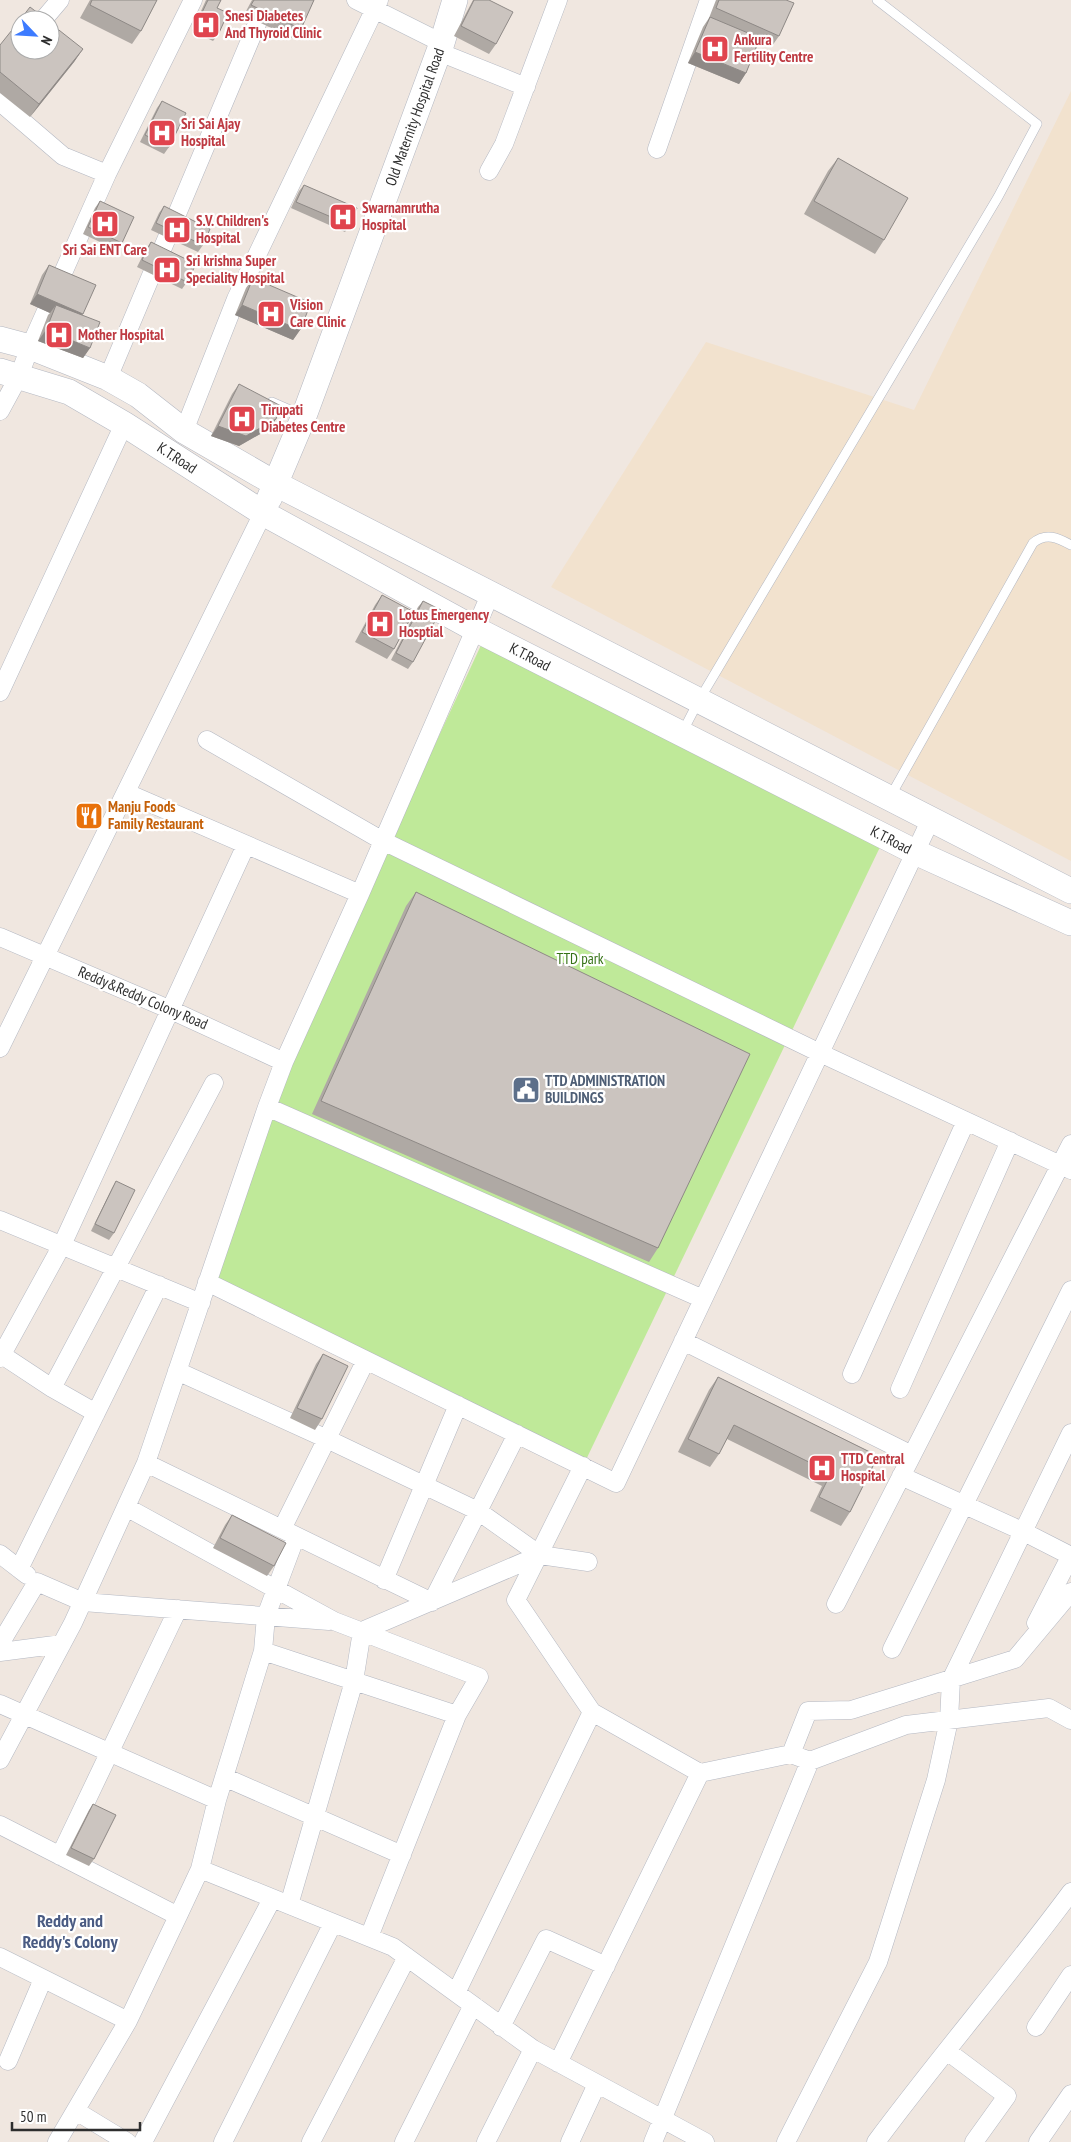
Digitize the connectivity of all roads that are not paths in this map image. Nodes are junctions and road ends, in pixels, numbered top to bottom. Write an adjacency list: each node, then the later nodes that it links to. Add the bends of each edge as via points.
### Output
1 (60, 0): 10 (street)
2 (193, 0): 16 (street)
3 (267, 0): 20 (street)
4 (356, 0): 9 (street)
5 (455, 0): 11 (main road, Old Maternity Hospital Road)
6 (558, 0): 12 (street)
7 (709, 0): 14 (street)
8 (877, 0): 32 (lane, via 1037,124 993,205)
9 (377, 5): 11 (street); 25 (street, via 236,299)
10 (51, 10)
11 (441, 47): 12 (street); 23 (main road, Old Maternity Hospital Road)
12 (526, 87): 15 (street, via 504,144)
13 (0, 102): 16 (street, via 63,156)
14 (657, 149)
15 (489, 171)
16 (107, 174): 18 (street)
17 (0, 339): 18 (main road, K.T.Road)
18 (30, 348): 19 (street); 20 (main road, K.T.Road)
19 (10, 373): 22 (street); 24 (main road, K.T.Road, via 70,392)
20 (108, 378): 25 (main road, K.T.Road, via 138,395)
21 (262, 397): 23 (lane)
22 (0, 411)
23 (304, 416): 26 (main road, Old Maternity Hospital Road)
24 (124, 424): 27 (main road, K.T.Road); 31 (street)
25 (184, 432): 26 (main road, K.T.Road)
26 (276, 484): 27 (main road, Old Maternity Hospital Road); 29 (main road, K.T.Road)
27 (263, 513): 30 (main road, K.T.Road); 35 (street)
28 (1071, 545): 36 (lane, via 1053,536 1038,538 1034,543)
29 (490, 595): 30 (street); 32 (main road, K.T.Road)
30 (475, 629): 33 (main road, K.T.Road); 38 (street)
31 (0, 692)
32 (698, 702): 33 (lane); 36 (main road, K.T.Road)
33 (682, 733): 40 (main road, K.T.Road)
34 (207, 740): 38 (street)
35 (127, 793): 39 (street); 45 (street)
36 (889, 799): 37 (main road, K.T.Road)
37 (930, 821): 40 (street); 41 (main road, K.T.Road)
38 (383, 841): 42 (street); 48 (street)
39 (246, 845): 42 (street); 46 (street)
40 (915, 852): 43 (main road, K.T.Road); 48 (street)
41 (1071, 891)
42 (360, 894): 49 (street)
43 (1071, 923)
44 (0, 937): 45 (street, Reddy&Reddy Colony Road)
45 (45, 956): 46 (street, Reddy&Reddy Colony Road); 47 (street)
46 (171, 1010): 49 (street, Reddy&Reddy Colony Road); 57 (street)
47 (0, 1048)
48 (820, 1053): 52 (street); 62 (street)
49 (284, 1062): 51 (street)
50 (214, 1083): 58 (street)
51 (267, 1107): 59 (street); 62 (street)
52 (966, 1121): 53 (street); 68 (street)
53 (1010, 1141): 55 (street); 70 (street)
54 (1071, 1144): 55 (street)
55 (1066, 1167): 76 (street)
56 (0, 1220): 57 (street)
57 (62, 1245): 58 (street); 65 (street)
58 (118, 1268): 60 (street); 69 (street)
59 (207, 1282): 63 (street); 66 (street)
60 (159, 1285): 63 (street); 72 (street)
61 (1071, 1290): 81 (street)
62 (703, 1299): 64 (street)
63 (200, 1302): 67 (street)
64 (683, 1341): 76 (street); 78 (street, via 616,1483)
65 (1, 1356): 69 (street)
66 (366, 1360): 71 (street); 75 (street)
67 (177, 1371): 75 (street); 77 (street)
68 (852, 1374)
69 (52, 1388): 72 (street)
70 (900, 1389)
71 (458, 1405): 74 (street); 80 (street)
72 (96, 1413): 90 (street)
73 (1071, 1433): 84 (street)
74 (517, 1434): 78 (street); 83 (street)
75 (327, 1439): 80 (street); 85 (street)
76 (912, 1456): 79 (street)
77 (146, 1463): 82 (street); 85 (street)
78 (583, 1466): 87 (street)
79 (901, 1476): 81 (street); 97 (street)
80 (424, 1486): 83 (street); 91 (street)
81 (964, 1505): 84 (street); 104 (street)
82 (126, 1507): 93 (street); 95 (street)
83 (478, 1511): 87 (street); 96 (street)
84 (1022, 1531): 88 (street); 108 (street)
85 (289, 1533): 91 (street); 93 (street)
86 (0, 1554): 90 (street)
87 (540, 1555): 89 (street); 96 (street); 111 (street, via 516,1600)
88 (1071, 1555): 107 (street)
89 (588, 1562)
90 (19, 1568): 92 (street)
91 (384, 1580): 96 (street)
92 (37, 1582): 95 (street); 102 (street)
93 (276, 1590): 99 (street); 100 (street)
94 (1071, 1592): 107 (street)
95 (82, 1602): 98 (street); 103 (street)
96 (432, 1602): 101 (street)
97 (836, 1604)
98 (178, 1609): 99 (street); 116 (street)
99 (267, 1616): 100 (street); 105 (street)
100 (334, 1622): 101 (street)
101 (363, 1633): 109 (street); 113 (street, via 479,1677)
102 (0, 1644)
103 (62, 1644): 106 (street); 112 (street)
104 (892, 1649)
105 (263, 1651): 109 (street); 121 (street)
106 (0, 1652)
107 (1021, 1652): 108 (street, via 1015,1659)
108 (951, 1680): 114 (street); 117 (street, via 851,1710 808,1711)
109 (354, 1681): 113 (street); 123 (street)
110 (0, 1704): 112 (street)
111 (592, 1712): 120 (street); 138 (street)
112 (24, 1714): 116 (street); 118 (street)
113 (457, 1715): 125 (street)
114 (949, 1720): 115 (street, via 1049,1708); 119 (street, via 906,1725); 161 (street, via 936,1780 878,1962)
115 (1071, 1720)
116 (108, 1752): 122 (street); 126 (street)
117 (791, 1754): 119 (street); 120 (street)
118 (0, 1760)
119 (810, 1761): 150 (street)
120 (700, 1773): 135 (street)
121 (224, 1777): 122 (street); 123 (street)
122 (216, 1800): 127 (street)
123 (314, 1816): 125 (street); 129 (street)
124 (0, 1825): 126 (street)
125 (402, 1855): 132 (street)
126 (60, 1856): 130 (street)
127 (200, 1869): 129 (street); 130 (street)
128 (1071, 1892): 144 (street)
129 (280, 1902): 131 (street); 153 (street)
130 (178, 1916): 140 (street)
131 (333, 1923): 132 (street); 154 (street)
132 (369, 1937): 134 (street)
133 (0, 1957): 137 (street)
134 (407, 1957): 138 (street); 155 (street)
135 (606, 1966): 141 (street, via 546,1939); 146 (street)
136 (1071, 1975): 142 (street)
137 (43, 1979): 140 (street); 145 (street)
138 (456, 1993): 139 (street)
139 (473, 2005): 141 (street); 156 (street)
140 (128, 2021): 149 (street)
141 (502, 2027): 143 (street)
142 (1036, 2027)
143 (533, 2049): 146 (street); 157 (street)
144 (948, 2050): 162 (street); 163 (street, via 1007,2096)
145 (8, 2061)
146 (558, 2063): 147 (street)
147 (597, 2084): 150 (street); 158 (street)
148 (1071, 2094): 164 (street)
149 (76, 2111): 151 (street); 152 (street)
150 (664, 2120): 159 (street); 160 (street)
151 (57, 2142)
152 (127, 2142)
153 (143, 2142)
154 (223, 2142)
155 (311, 2142)
156 (404, 2142)
157 (486, 2142)
158 (570, 2142)
159 (653, 2142)
160 (706, 2142)
161 (786, 2142)
162 (876, 2142)
163 (974, 2142)
164 (1038, 2142)

